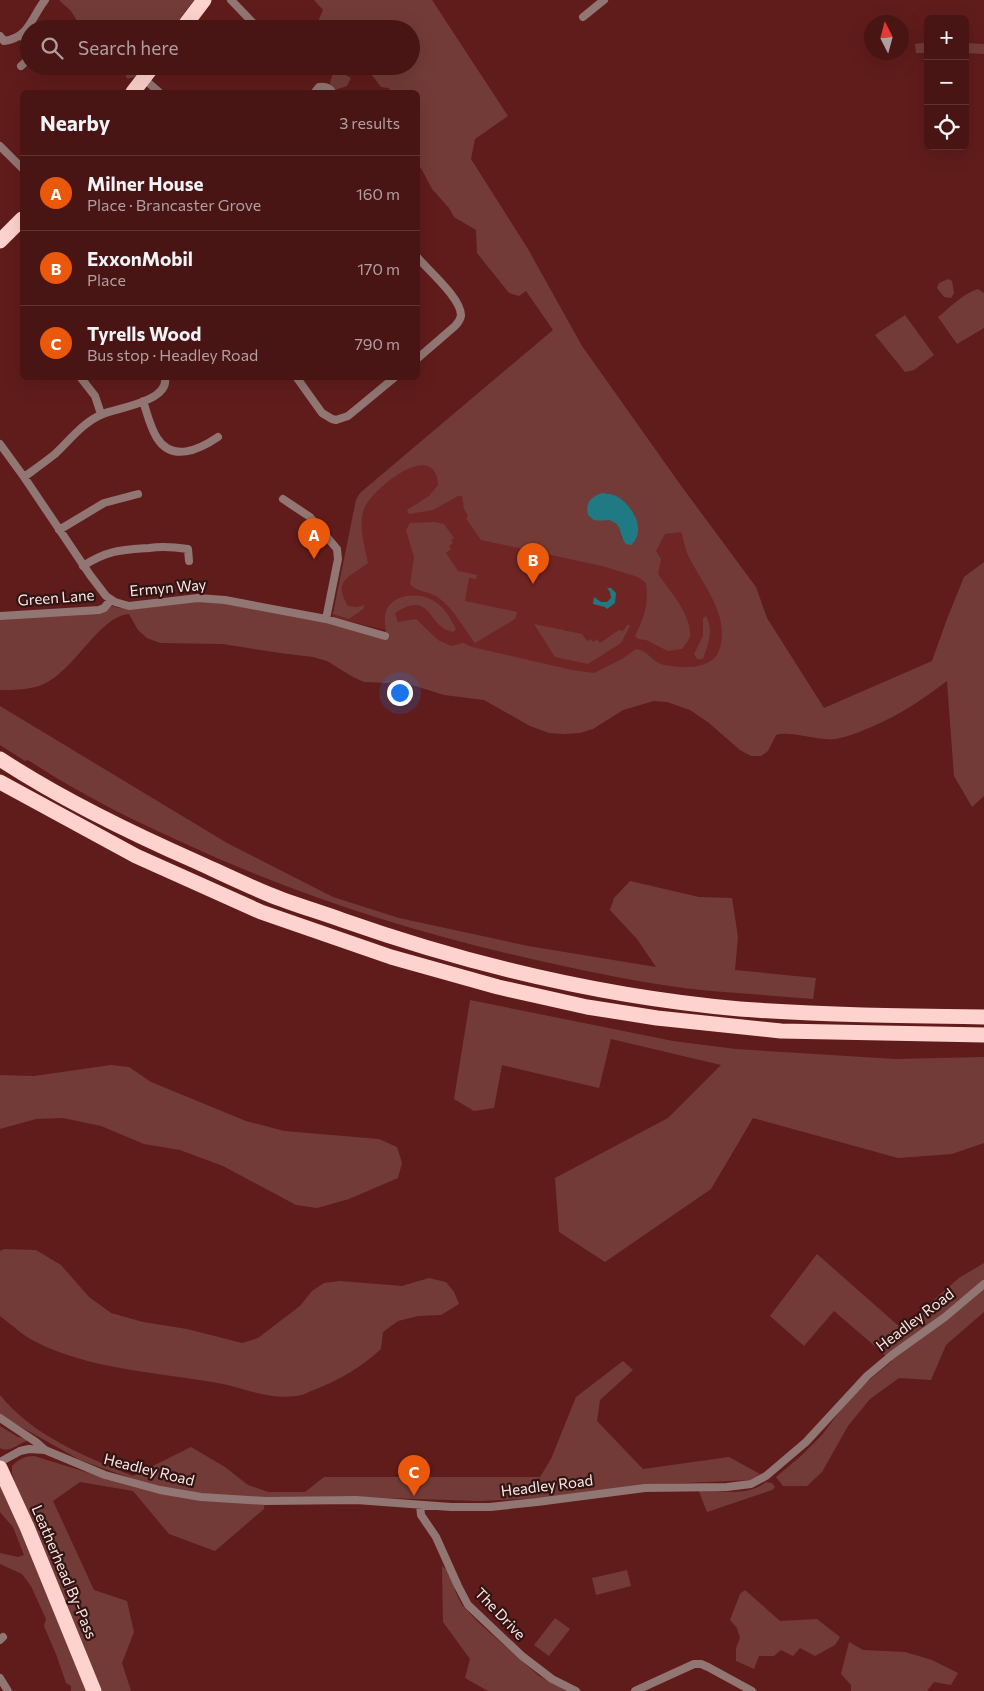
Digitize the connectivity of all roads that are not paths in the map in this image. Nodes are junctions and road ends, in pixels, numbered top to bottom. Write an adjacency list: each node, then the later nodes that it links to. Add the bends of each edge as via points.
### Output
1 (45, 0): 6 (street)
2 (204, 0): 7 (highway)
3 (231, 0): 8 (street)
4 (604, 0): 5 (street)
5 (583, 17)
6 (32, 20)
7 (189, 20)
8 (250, 20)
9 (0, 36): 10 (street, via 4,41)
10 (20, 37)
11 (147, 75): 13 (highway)
12 (150, 75): 14 (street)
13 (135, 90)
14 (158, 90)
15 (317, 90): 16 (street, via 324,86)
16 (331, 90)
17 (0, 146): 18 (street)
18 (20, 166)
19 (20, 221): 20 (highway)
20 (0, 241)
21 (420, 260): 22 (street, via 453,297 461,314 455,326)
22 (420, 356)
23 (83, 380): 28 (street, via 95,396)
24 (166, 380): 27 (street, via 159,393)
25 (298, 380): 26 (street, via 322,413 336,420 348,416)
26 (392, 380)
27 (143, 401): 28 (street); 29 (street, via 157,438 166,448 192,451)
28 (101, 414): 31 (street, via 81,427 48,460)
29 (218, 437)
30 (0, 444): 31 (street, Ermyn Way)
31 (24, 477): 34 (street, Ermyn Way)
32 (138, 494): 34 (street, via 104,503)
33 (283, 499): 39 (street, via 310,517 337,549 338,559)
34 (59, 530): 36 (street, Ermyn Way)
35 (189, 561): 36 (street, via 188,549 162,546 118,550)
36 (83, 566): 37 (street, Ermyn Way)
37 (111, 600): 38 (street, Green Lane, via 99,610); 39 (street, Ermyn Way, via 129,606 212,598)
38 (0, 616)
39 (326, 619): 40 (street, Ermyn Way)
40 (385, 636)
41 (0, 759): 43 (highway, via 138,836 270,894 398,940 499,968 624,993 739,1008 849,1015)
42 (0, 782): 44 (highway, via 136,856 261,912 391,958 498,987 657,1018 781,1031)
43 (984, 1017)
44 (984, 1035)
45 (984, 1284): 50 (street, Headley Road, via 867,1376 806,1442 766,1476 751,1484 645,1488 490,1507)
46 (0, 1418): 47 (street, Headley Road)
47 (45, 1450): 48 (street, Headley Road, via 20,1451); 50 (street, Headley Road, via 105,1475 200,1497 266,1502 356,1500)
48 (0, 1462)
49 (0, 1468): 53 (highway, Leatherhead By-Pass)
50 (420, 1505): 54 (street, The Drive, via 421,1514 436,1537 468,1606 522,1656 552,1679)
51 (0, 1678): 52 (street)
52 (8, 1691)
53 (94, 1691)
54 (576, 1691)
55 (635, 1691): 56 (street, via 694,1664 708,1666)
56 (752, 1691)

